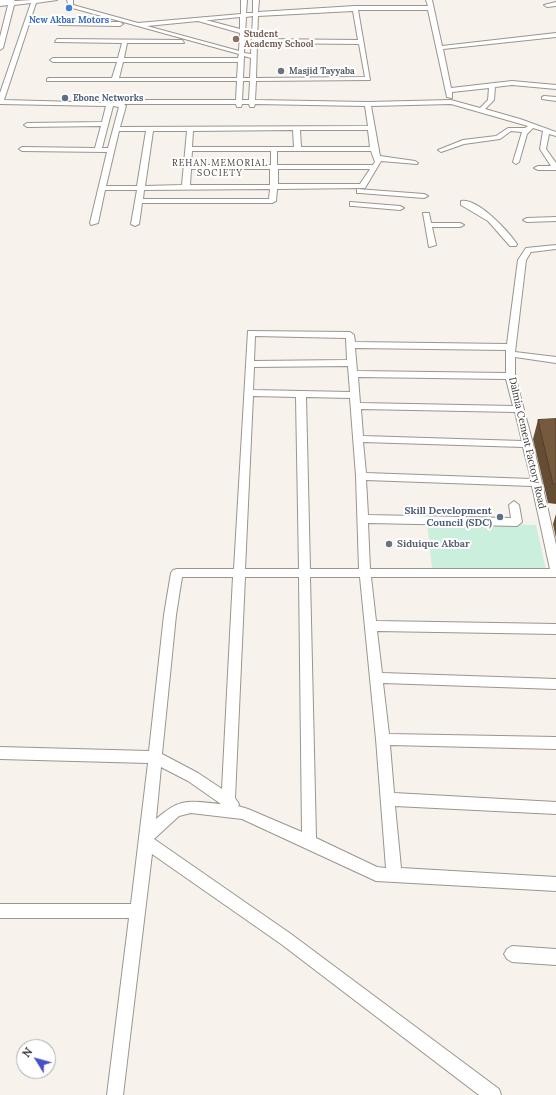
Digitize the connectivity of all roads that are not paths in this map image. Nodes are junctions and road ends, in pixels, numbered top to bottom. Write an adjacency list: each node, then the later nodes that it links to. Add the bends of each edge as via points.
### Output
1 (54, 0): 8 (street)
2 (70, 0): 18 (street, via 71,6)
3 (244, 0): 14 (street)
4 (256, 0): 15 (street)
5 (429, 0): 13 (street)
6 (0, 1): 7 (main road)
7 (12, 1): 8 (street); 9 (street); 26 (street)
8 (34, 1): 41 (street)
9 (0, 4)
10 (556, 4): 11 (street)
11 (547, 5)
12 (355, 8): 13 (street); 15 (street); 25 (street)
13 (430, 8): 27 (street)
14 (243, 14): 15 (street); 16 (street); 19 (street)
15 (255, 14): 23 (street)
16 (194, 18): 18 (street); 19 (street)
17 (61, 24): 18 (street)
18 (134, 24): 24 (street)
19 (243, 32): 28 (street)
20 (554, 35): 27 (street)
21 (57, 41): 22 (street)
22 (125, 41): 24 (street); 31 (street)
23 (255, 41): 25 (street); 29 (street)
24 (198, 42): 28 (street)
25 (361, 42): 32 (street, via 368,79)
26 (0, 48)
27 (439, 48): 38 (street)
28 (242, 57): 29 (street); 31 (street); 35 (street)
29 (254, 57): 32 (street)
30 (53, 60): 31 (street)
31 (120, 60): 34 (street)
32 (254, 78): 35 (street); 44 (street)
33 (49, 80): 34 (street)
34 (114, 80): 35 (street)
35 (240, 80): 43 (street)
36 (492, 85): 37 (street, via 512,83); 38 (street); 47 (street, via 491,100)
37 (556, 87)
38 (449, 90): 42 (street)
39 (544, 98): 40 (street)
40 (556, 99)
41 (0, 102): 46 (street)
42 (451, 102): 45 (street); 47 (street)
43 (239, 104): 44 (street); 46 (street)
44 (253, 104): 45 (street)
45 (368, 104): 53 (street)
46 (116, 105): 48 (street); 55 (street)
47 (481, 110): 54 (street)
48 (104, 124): 49 (street); 59 (street)
49 (27, 125)
50 (150, 128): 51 (street); 55 (street); 75 (street)
51 (190, 128): 52 (street); 60 (street)
52 (296, 128): 53 (street); 62 (street)
53 (371, 128): 63 (street)
54 (530, 128): 56 (street); 65 (street, via 510,129 498,138 463,142); 67 (street, via 520,144)
55 (116, 129): 64 (street)
56 (546, 132): 57 (street); 73 (street, via 543,149)
57 (556, 134)
58 (22, 149): 59 (street)
59 (98, 149): 64 (street)
60 (189, 149): 61 (street); 69 (street)
61 (274, 149): 62 (street); 70 (street)
62 (298, 149): 63 (street)
63 (374, 149): 66 (street)
64 (111, 150): 77 (street)
65 (441, 150)
66 (377, 158): 68 (street); 71 (street)
67 (516, 162)
68 (415, 163)
69 (187, 167): 70 (street); 74 (street)
70 (274, 167): 71 (street); 76 (street)
71 (375, 167): 76 (street, via 362,186)
72 (538, 168): 73 (street)
73 (556, 168)
74 (186, 186): 75 (street); 76 (street)
75 (141, 187): 77 (street); 80 (street)
76 (274, 187): 80 (street, via 272,201)
77 (103, 188): 87 (street)
78 (424, 196): 79 (street)
79 (357, 198): 81 (street); 83 (street)
80 (139, 201): 88 (street)
81 (408, 201)
82 (464, 203): 91 (street, via 480,211 508,237)
83 (400, 208)
84 (426, 215): 89 (street)
85 (556, 219): 86 (street)
86 (528, 220)
87 (94, 224)
88 (135, 224)
89 (428, 225): 90 (street); 92 (street)
90 (460, 225)
91 (512, 244)
92 (432, 245)
93 (556, 247): 95 (street, Dalmia Cement Factory Road, via 529,250 522,260)
94 (350, 345): 95 (street); 97 (street, via 351,336 348,335 251,333); 98 (street)
95 (511, 351): 96 (street); 99 (street, Dalmia Cement Factory Road)
96 (556, 360)
97 (250, 364): 98 (street); 100 (street)
98 (352, 369): 99 (street); 102 (street)
99 (510, 376): 103 (street, Dalmia Cement Factory Road)
100 (249, 393): 101 (street); 116 (street)
101 (301, 393): 102 (street); 114 (street)
102 (355, 400): 103 (street); 104 (street)
103 (518, 409): 105 (street, Dalmia Cement Factory Road, via 529,432)
104 (358, 439): 105 (street); 106 (street)
105 (528, 444): 107 (street, Dalmia Cement Factory Road)
106 (361, 476): 107 (street); 109 (street)
107 (536, 483): 110 (street, Dalmia Cement Factory Road)
108 (514, 505): 109 (street, via 517,522)
109 (363, 519): 113 (street)
110 (545, 519): 111 (street); 112 (street, Dalmia Cement Factory Road)
111 (556, 519)
112 (556, 569)
113 (365, 572): 114 (street); 115 (street); 117 (street)
114 (304, 573): 116 (street); 130 (street)
115 (556, 573)
116 (239, 574): 124 (street, via 177,573); 126 (street)
117 (371, 626): 118 (street); 119 (street)
118 (556, 629)
119 (376, 678): 120 (street); 121 (street)
120 (556, 684)
121 (383, 739): 122 (street); 125 (street)
122 (556, 743)
123 (0, 753): 124 (street)
124 (155, 756): 126 (street, via 193,777); 129 (street)
125 (388, 799): 127 (street); 131 (street)
126 (228, 801): 128 (street)
127 (556, 808)
128 (243, 813): 129 (street, via 191,807 175,811); 130 (street)
129 (146, 838): 133 (street); 138 (street, via 286,939)
130 (309, 842): 131 (street, via 376,874)
131 (394, 876): 132 (street)
132 (556, 884)
133 (139, 911): 134 (street); 137 (street)
134 (0, 912)
135 (512, 954): 136 (street)
136 (556, 957)
137 (115, 1095)
138 (493, 1095)

